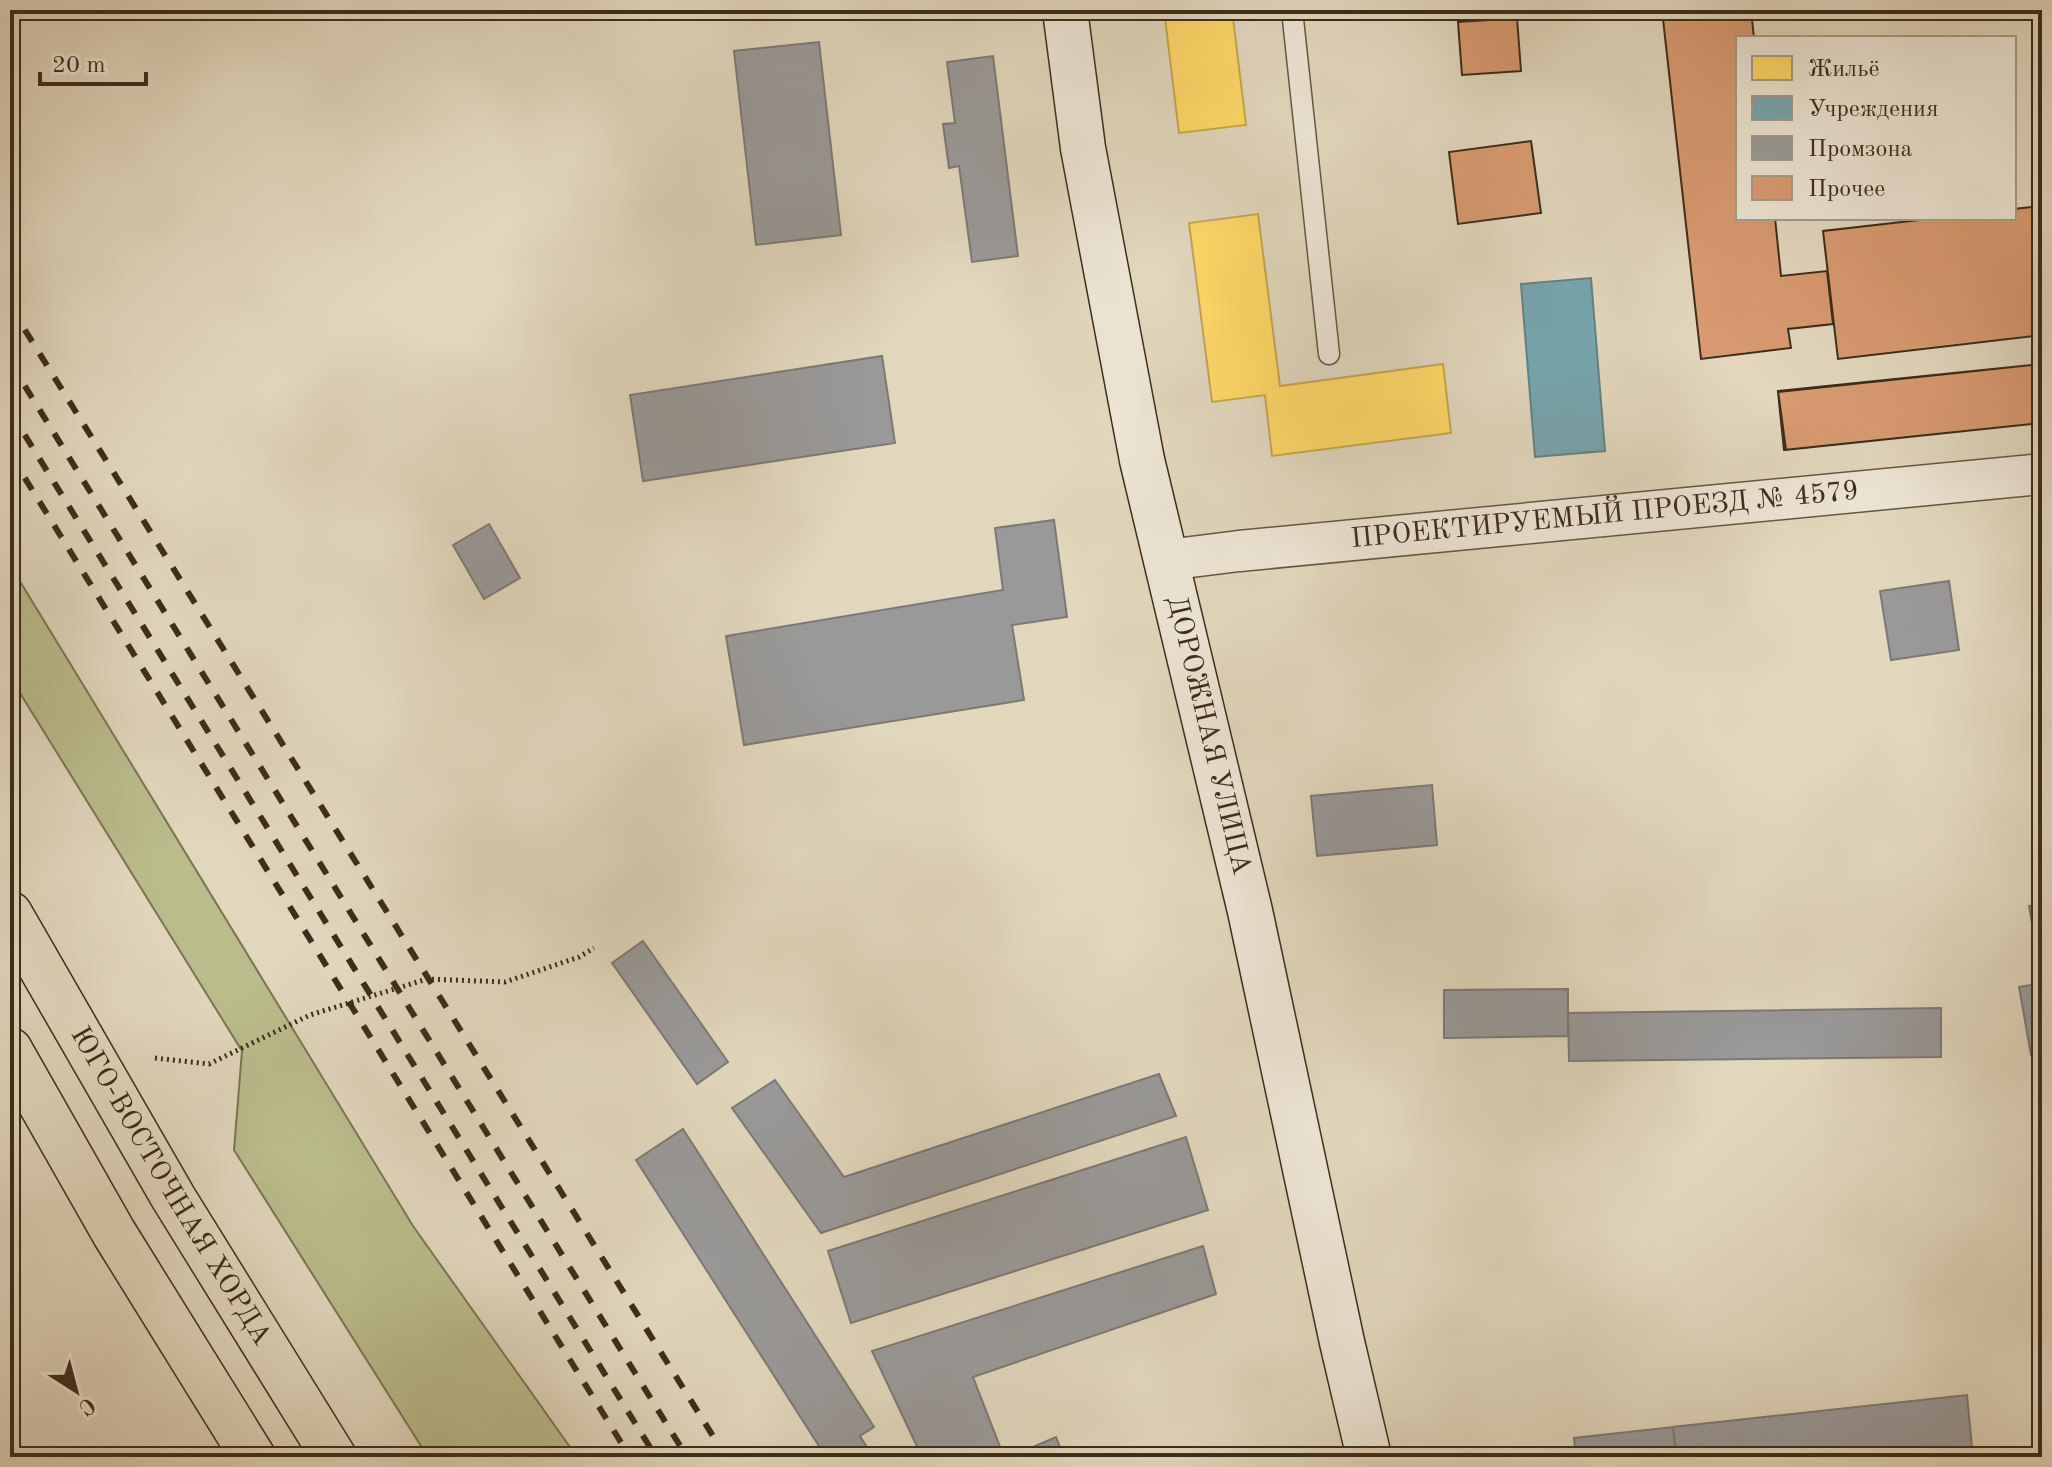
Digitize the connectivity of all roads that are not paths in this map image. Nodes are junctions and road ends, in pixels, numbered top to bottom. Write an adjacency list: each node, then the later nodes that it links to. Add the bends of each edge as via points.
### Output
1 (1065, 10): 5 (main road, ДОРОЖНАЯ УЛИЦА, via 1086,163 1142,460)
2 (1292, 10): 3 (lane)
3 (1329, 354)
4 (2042, 474): 5 (street, ПРОЕКТИРУЕМЫЙ ПРОЕЗД № 4579)
5 (1167, 560): 10 (main road, ДОРОЖНАЯ УЛИЦА)
6 (10, 914): 9 (main road, ЮГО-ВОСТОЧНАЯ ХОРДА, via 173,1197)
7 (10, 1050): 8 (main road, via 114,1233)
8 (253, 1457)
9 (334, 1457)
10 (1369, 1457)

